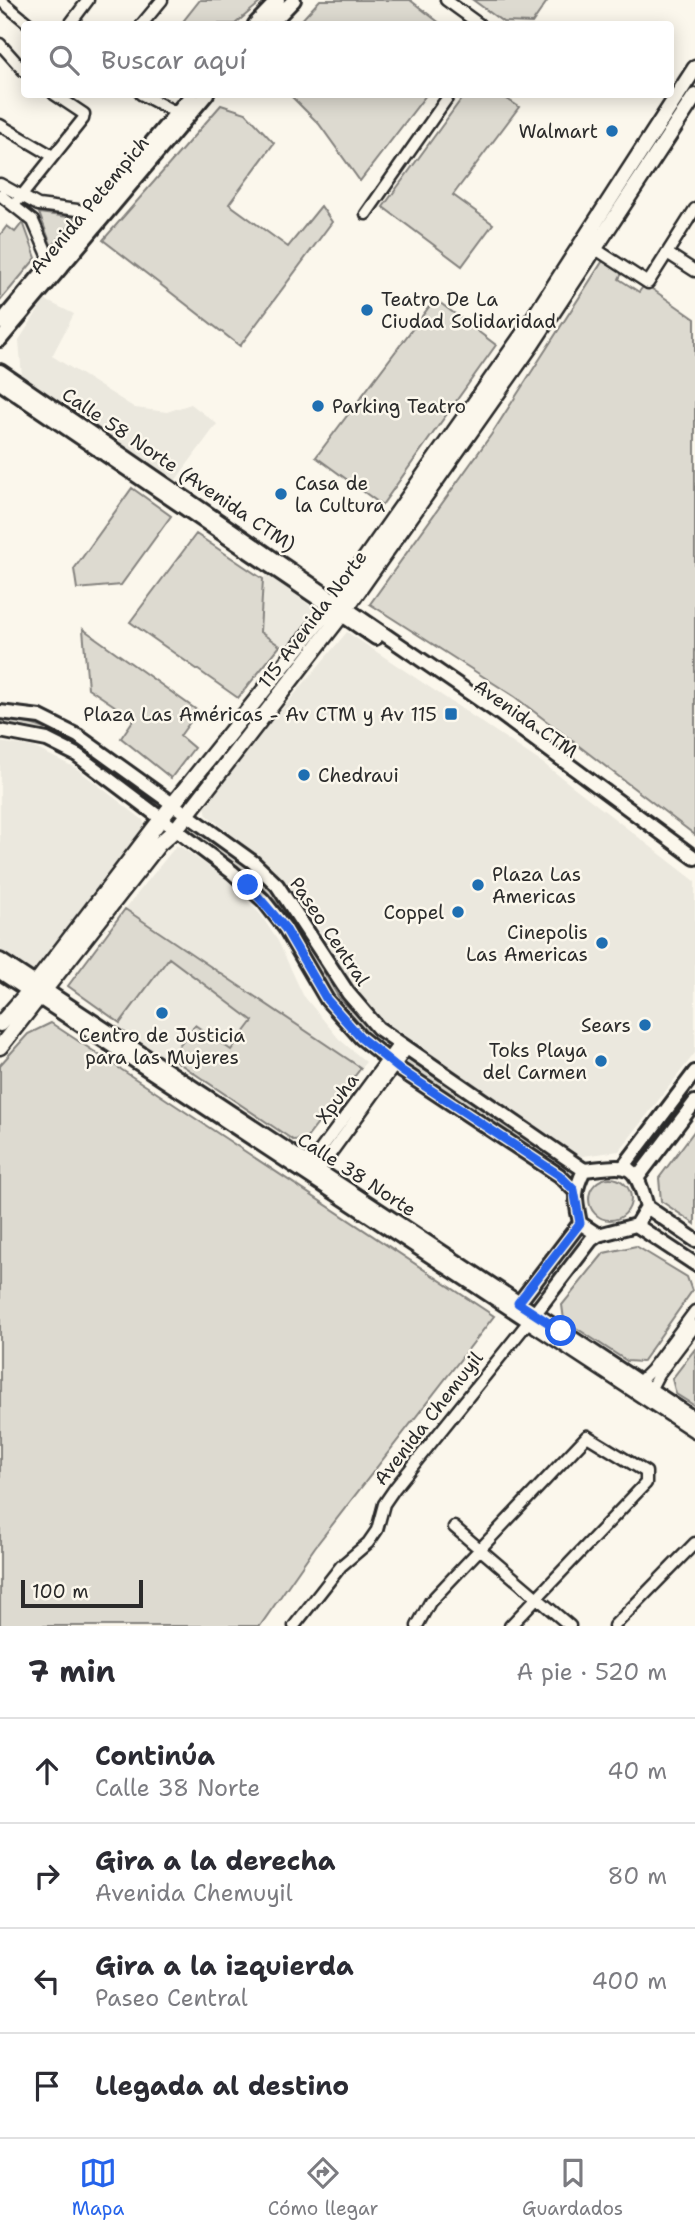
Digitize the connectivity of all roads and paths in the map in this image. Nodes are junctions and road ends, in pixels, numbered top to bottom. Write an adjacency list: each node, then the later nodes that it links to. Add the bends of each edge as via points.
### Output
1 (88, 0): 8 (street)
2 (278, 0): 10 (main road)
3 (294, 0): 11 (main road)
4 (446, 0): 12 (street)
5 (6, 2): 7 (street)
6 (157, 2): 9 (street)
7 (26, 21)
8 (72, 21)
9 (144, 21)
10 (258, 21)
11 (274, 21)
12 (475, 21)
13 (0, 44): 14 (street)
14 (21, 68)
15 (695, 68): 39 (main road, 115 Avenida Norte)
16 (695, 96): 31 (main road, 115 Avenida Norte)
17 (60, 98): 24 (street, via 84,114)
18 (149, 98): 22 (street)
19 (189, 98): 22 (main road, Avenida Petempich)
20 (203, 98): 36 (main road, Avenida Petempich)
21 (447, 98): 30 (street)
22 (177, 113): 29 (main road, Avenida Petempich)
23 (0, 125): 24 (street)
24 (51, 155): 27 (street)
25 (0, 184): 27 (street)
26 (0, 195): 27 (street)
27 (18, 200): 29 (street); 33 (street)
28 (695, 209): 32 (street)
29 (93, 212): 33 (main road, Avenida Petempich)
30 (366, 214)
31 (594, 248): 32 (street, via 648,283); 39 (main road, 115 Avenida Norte, via 532,344)
32 (667, 253): 34 (street)
33 (51, 262): 35 (main road, Avenida Petempich)
34 (695, 271)
35 (0, 323)
36 (0, 340)
37 (0, 371): 39 (main road, Calle 58 Norte (Avenida CTM))
38 (0, 383): 39 (main road, Calle 58 Norte (Avenida CTM))
39 (338, 608): 42 (main road, 115 Avenida Norte); 43 (main road, 115 Avenida Norte); 46 (main road, Avenida CTM, via 569,763); 47 (main road, Avenida CTM)
40 (0, 712): 42 (main road, Paseo Central, via 51,721)
41 (0, 731): 44 (main road, Paseo Central, via 47,740 77,755)
42 (174, 804): 43 (main road, Paseo Central); 44 (main road, 115 Avenida Norte)
43 (186, 814): 45 (main road, 115 Avenida Norte); 53 (main road, Paseo Central, via 277,885 348,993 378,1028)
44 (161, 819): 45 (main road, Paseo Central); 50 (main road, 115 Avenida Norte)
45 (176, 829): 50 (main road, 115 Avenida Norte); 54 (main road, Paseo Central, via 263,901 285,928 327,1000)
46 (695, 858)
47 (695, 868)
48 (0, 960): 50 (main road, Calle 38 Norte)
49 (0, 972): 50 (main road, Calle 38 Norte)
50 (38, 991): 51 (main road, 115 Avenida Norte); 52 (main road, 115 Avenida Norte); 59 (main road, Calle 38 Norte)
51 (0, 1024)
52 (0, 1047)
53 (402, 1047): 54 (street, Xpuha); 58 (main road, Paseo Central)
54 (391, 1063): 59 (street, Xpuha); 61 (main road, Paseo Central, via 559,1175)
55 (695, 1072): 57 (main road)
56 (695, 1102): 60 (main road)
57 (624, 1166): 58 (main road); 60 (main road)
58 (584, 1170): 61 (main road)
59 (311, 1172): 68 (main road, Calle 38 Norte)
60 (638, 1177): 62 (main road)
61 (574, 1190): 63 (main road)
62 (646, 1208): 64 (main road); 66 (main road)
63 (580, 1223): 65 (main road); 68 (main road)
64 (636, 1225): 65 (main road); 67 (main road)
65 (598, 1235): 70 (main road, Avenida Chemuyil)
66 (695, 1240)
67 (695, 1264)
68 (515, 1307): 70 (main road, Calle 38 Norte)
69 (695, 1311): 72 (street)
70 (532, 1318): 72 (main road, Calle 38 Norte); 80 (street, Avenida Chemuyil, via 395,1488 368,1543 341,1566)
71 (695, 1326): 73 (street)
72 (635, 1386): 73 (main road, Calle 38 Norte)
73 (648, 1394): 74 (main road, Calle 38 Norte); 75 (main road, Calle 38 Norte)
74 (695, 1419)
75 (695, 1430)
76 (454, 1527): 78 (street)
77 (695, 1543): 84 (street)
78 (481, 1548): 79 (street); 79 (street, via 587,1436 646,1472 646,1483); 81 (street, via 430,1602)
79 (538, 1599): 82 (street); 83 (street)
80 (294, 1626)
81 (417, 1626)
82 (510, 1626)
83 (570, 1626)
84 (614, 1626)

